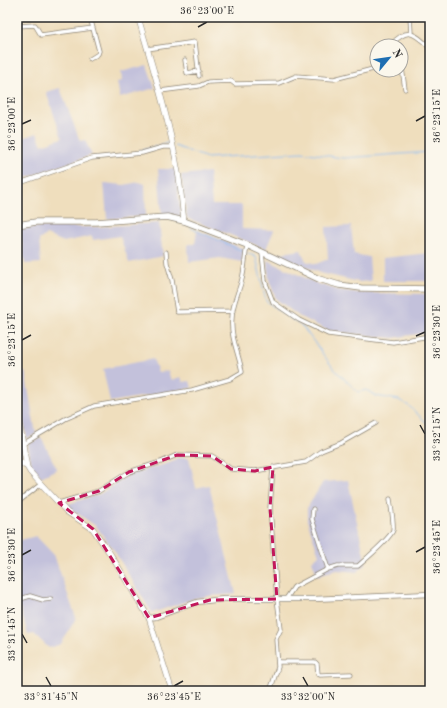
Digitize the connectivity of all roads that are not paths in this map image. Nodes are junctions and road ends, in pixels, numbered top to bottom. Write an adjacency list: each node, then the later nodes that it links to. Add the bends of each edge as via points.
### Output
1 (90, 17): 5 (street)
2 (138, 17): 9 (main road)
3 (410, 17): 6 (street)
4 (17, 26): 5 (street, via 35,24 41,35)
5 (93, 28): 10 (street, via 99,51)
6 (411, 33): 7 (street); 8 (street)
7 (398, 38)
8 (430, 46)
9 (147, 49): 13 (street, via 195,42); 17 (main road)
10 (90, 58)
11 (185, 60): 13 (street, via 187,72)
12 (369, 70): 17 (street, via 334,79 296,76 279,83 208,82 199,86)
13 (199, 71): 14 (street)
14 (199, 76)
15 (403, 78): 16 (street)
16 (405, 89)
17 (160, 91): 18 (main road)
18 (173, 147): 19 (street, via 92,158); 20 (main road)
19 (17, 184)
20 (184, 221): 21 (main road, via 167,217); 22 (main road)
21 (17, 225)
22 (247, 245): 24 (main road); 26 (street, via 243,278)
23 (166, 252): 26 (street, via 177,312)
24 (262, 252): 25 (main road, via 319,279 339,285 361,288); 27 (street, via 265,281 273,302 299,320 335,335 393,342)
25 (430, 289)
26 (233, 311): 31 (street, via 232,337 242,372 230,379 192,390 94,406 65,419)
27 (430, 336)
28 (17, 410): 30 (main road)
29 (376, 423): 34 (street, via 321,451 306,462)
30 (19, 430): 31 (main road)
31 (23, 444): 33 (main road)
32 (17, 460): 33 (main road)
33 (27, 467): 35 (main road)
34 (273, 467): 38 (street, via 255,471 231,469 212,456 177,455 130,472 99,491); 43 (street, via 270,508)
35 (41, 484): 37 (street); 38 (main road)
36 (390, 499): 40 (street, via 393,530 390,535 358,566)
37 (17, 503)
38 (59, 503): 46 (main road, via 67,512 93,529)
39 (313, 509): 40 (street, via 312,519)
40 (328, 569): 44 (street, via 294,587)
41 (430, 594): 44 (street)
42 (51, 599): 45 (street, via 43,600 30,596)
43 (277, 599): 44 (street); 46 (street, via 210,600); 47 (street, via 281,629 276,639)
44 (286, 599)
45 (17, 600)
46 (149, 618): 49 (main road)
47 (278, 662): 48 (street, via 315,662 320,675); 50 (street)
48 (351, 674)
49 (172, 691)
50 (270, 691)

